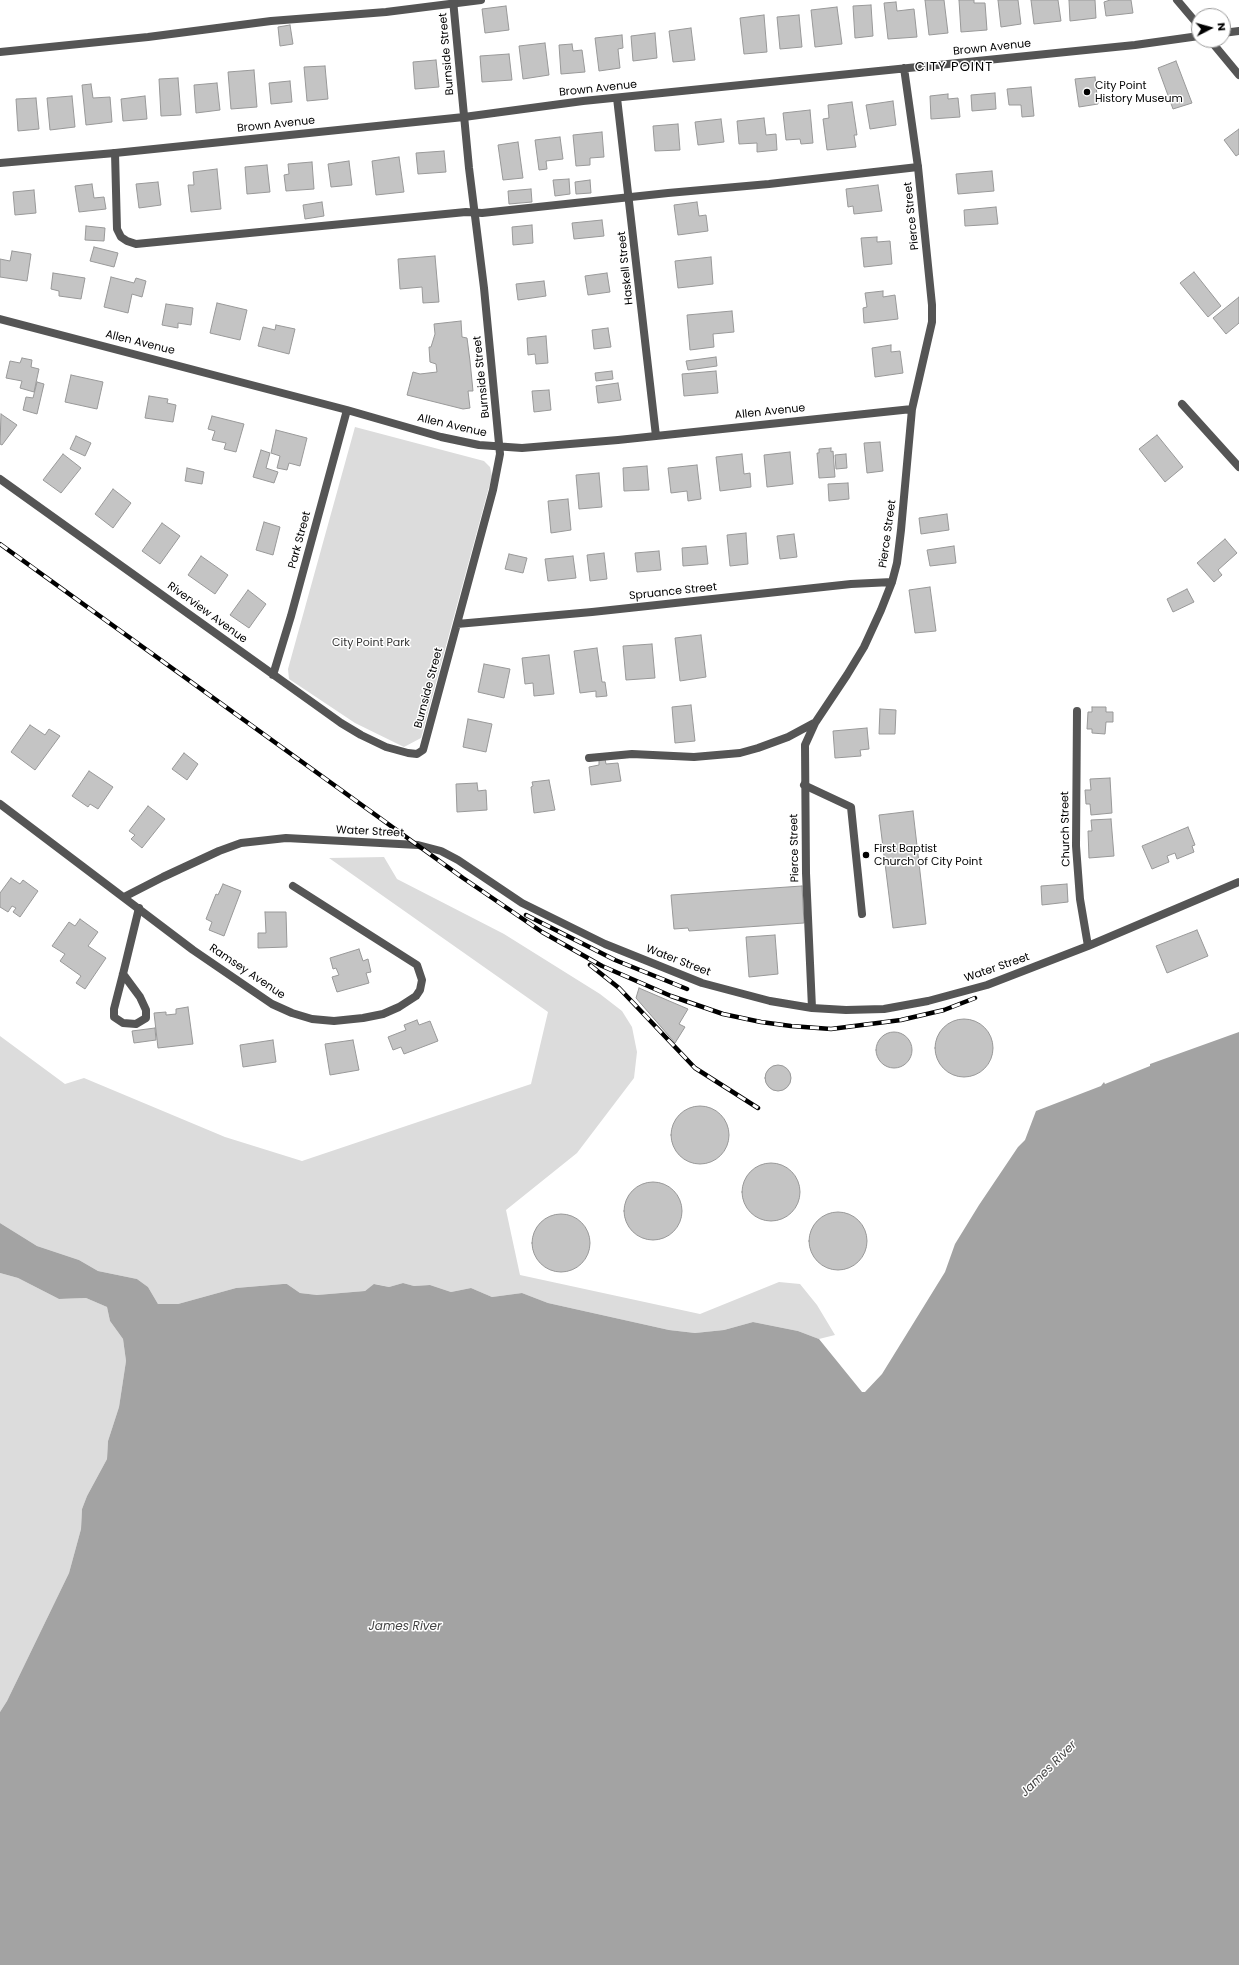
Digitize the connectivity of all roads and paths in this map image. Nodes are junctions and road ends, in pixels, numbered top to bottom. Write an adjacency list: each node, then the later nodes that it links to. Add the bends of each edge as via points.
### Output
1 (481, 0): 3 (street)
2 (1178, 0): 4 (street)
3 (453, 2): 7 (street); 11 (street, Burnside Street)
4 (1191, 16)
5 (1191, 37): 8 (street, Brown Avenue)
6 (1217, 48): 9 (street)
7 (0, 52)
8 (904, 68): 10 (street, Brown Avenue); 14 (street, Pierce Street)
9 (1239, 75)
10 (617, 98): 11 (street, Brown Avenue); 15 (street, Haskell Street)
11 (464, 117): 12 (street, Brown Avenue); 16 (street, Burnside Street)
12 (114, 153): 13 (street, Brown Avenue); 16 (street, via 117,230 127,242 136,244)
13 (0, 163)
14 (918, 167): 15 (street); 19 (street, Pierce Street, via 932,316 930,335)
15 (629, 197): 16 (street); 21 (street, Haskell Street)
16 (474, 213): 22 (street, Burnside Street)
17 (0, 319): 20 (street, Allen Avenue)
18 (1182, 404): 23 (street)
19 (912, 409): 21 (street, Allen Avenue); 25 (street, Pierce Street, via 902,530)
20 (347, 410): 22 (street, Allen Avenue, via 441,437 479,446); 27 (street, Park Street)
21 (656, 436): 22 (street, Allen Avenue, via 522,448)
22 (500, 447): 26 (street, Burnside Street, via 493,490)
23 (1239, 467)
24 (0, 479): 27 (street, Riverview Avenue)
25 (892, 582): 26 (street, Spruance Street); 29 (street, Pierce Street, via 864,647)
26 (457, 624): 30 (street, Burnside Street, via 423,750 418,754)
27 (273, 675): 30 (street, Riverview Avenue, via 361,735 386,747)
28 (1077, 711): 39 (street, Church Street, via 1076,846 1080,899)
29 (814, 723): 31 (street, via 788,737 740,753); 32 (street, Pierce Street, via 805,745)
30 (408, 753)
31 (589, 758)
32 (804, 785): 38 (street, via 851,807); 41 (street, Pierce Street)
33 (0, 804): 36 (street, Ramsey Avenue)
34 (1239, 882): 39 (street, Water Street)
35 (293, 886): 37 (street, Ramsey Avenue, via 417,965 422,980 416,996 384,1014 363,1018 334,1021 312,1019 292,1013 272,1004 200,955)
36 (124, 897): 37 (street, Ramsey Avenue); 41 (street, Water Street, via 219,850 247,842 286,838 418,845 440,851 458,860 522,903 605,944 708,985 770,1001)
37 (139, 908): 40 (street)
38 (862, 914)
39 (1088, 946): 41 (street, Water Street, via 987,984 928,1002 846,1010)
40 (123, 974): 40 (street, via 114,1017 123,1023 136,1024 146,1018 146,1010)
41 (812, 1008)

